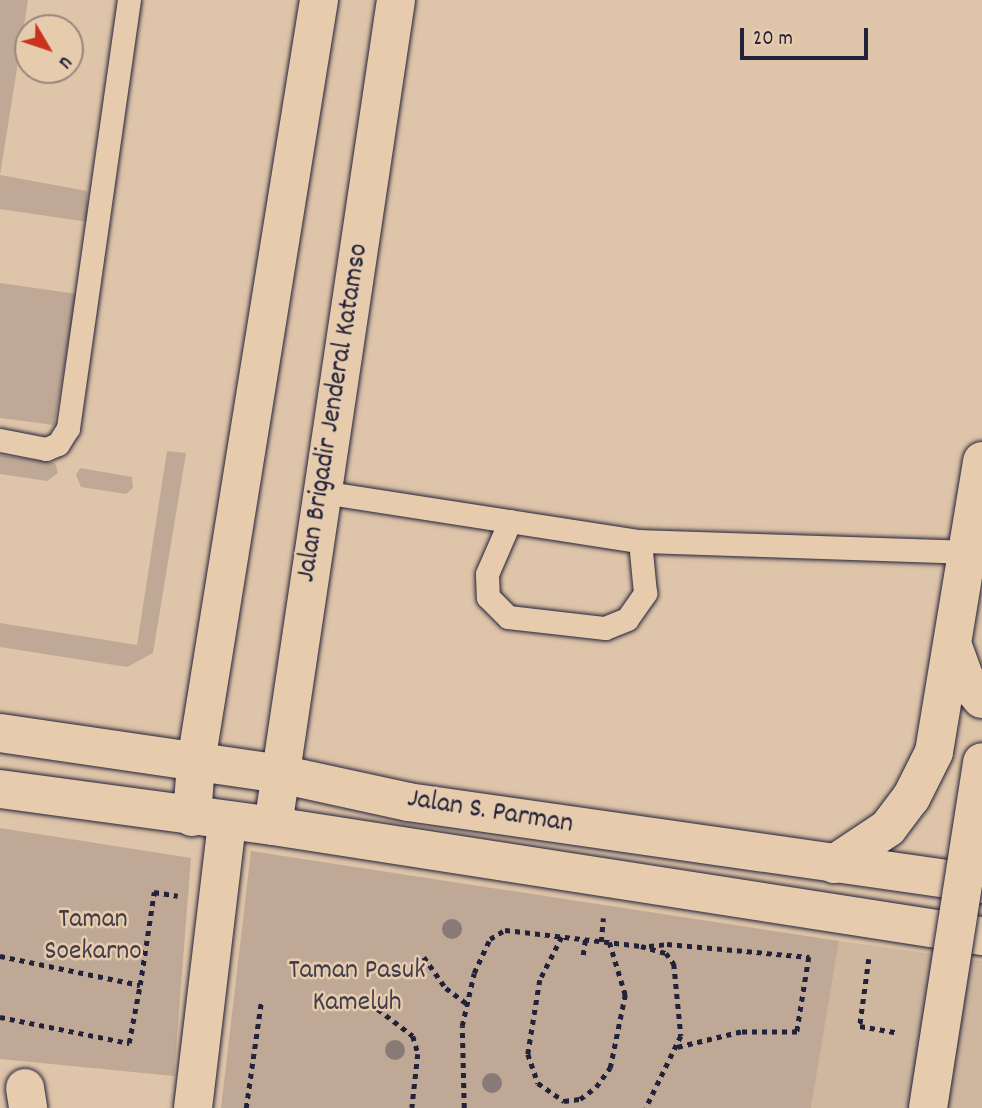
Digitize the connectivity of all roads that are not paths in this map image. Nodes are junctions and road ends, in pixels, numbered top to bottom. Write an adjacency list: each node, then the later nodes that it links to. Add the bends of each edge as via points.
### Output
1 (129, 0): 4 (lane, via 68,428 58,444 46,449)
2 (319, 0): 13 (main road)
3 (396, 0): 6 (main road, Jalan Brigadir Jenderal Katamso)
4 (0, 440)
5 (982, 461): 9 (main road)
6 (322, 492): 7 (lane); 15 (main road, Jalan Brigadir Jenderal Katamso)
7 (510, 522): 8 (lane); 8 (lane, via 487,574 488,597 508,617 605,628 627,619 645,593)
8 (640, 541): 9 (lane)
9 (967, 552): 10 (main road)
10 (954, 649): 11 (main road, via 965,679); 19 (main road, via 934,752 911,798 888,828)
11 (982, 699)
12 (0, 733): 13 (main road, Jalan S. Parman)
13 (196, 762): 15 (main road, Jalan S. Parman); 17 (main road)
14 (982, 762): 23 (main road, bridge)
15 (279, 774): 18 (main road, Jalan Brigadir Jenderal Katamso); 19 (main road, Jalan S. Parman, via 408,802)
16 (0, 789): 17 (main road, Jalan S. Parman)
17 (209, 819): 18 (main road, Jalan S. Parman); 22 (main road, via 217,903)
18 (273, 826): 21 (main road, Jalan S. Parman)
19 (834, 864): 20 (main road, Jalan S. Parman)
20 (982, 884)
21 (982, 936)
22 (193, 1108)
23 (928, 1108)

